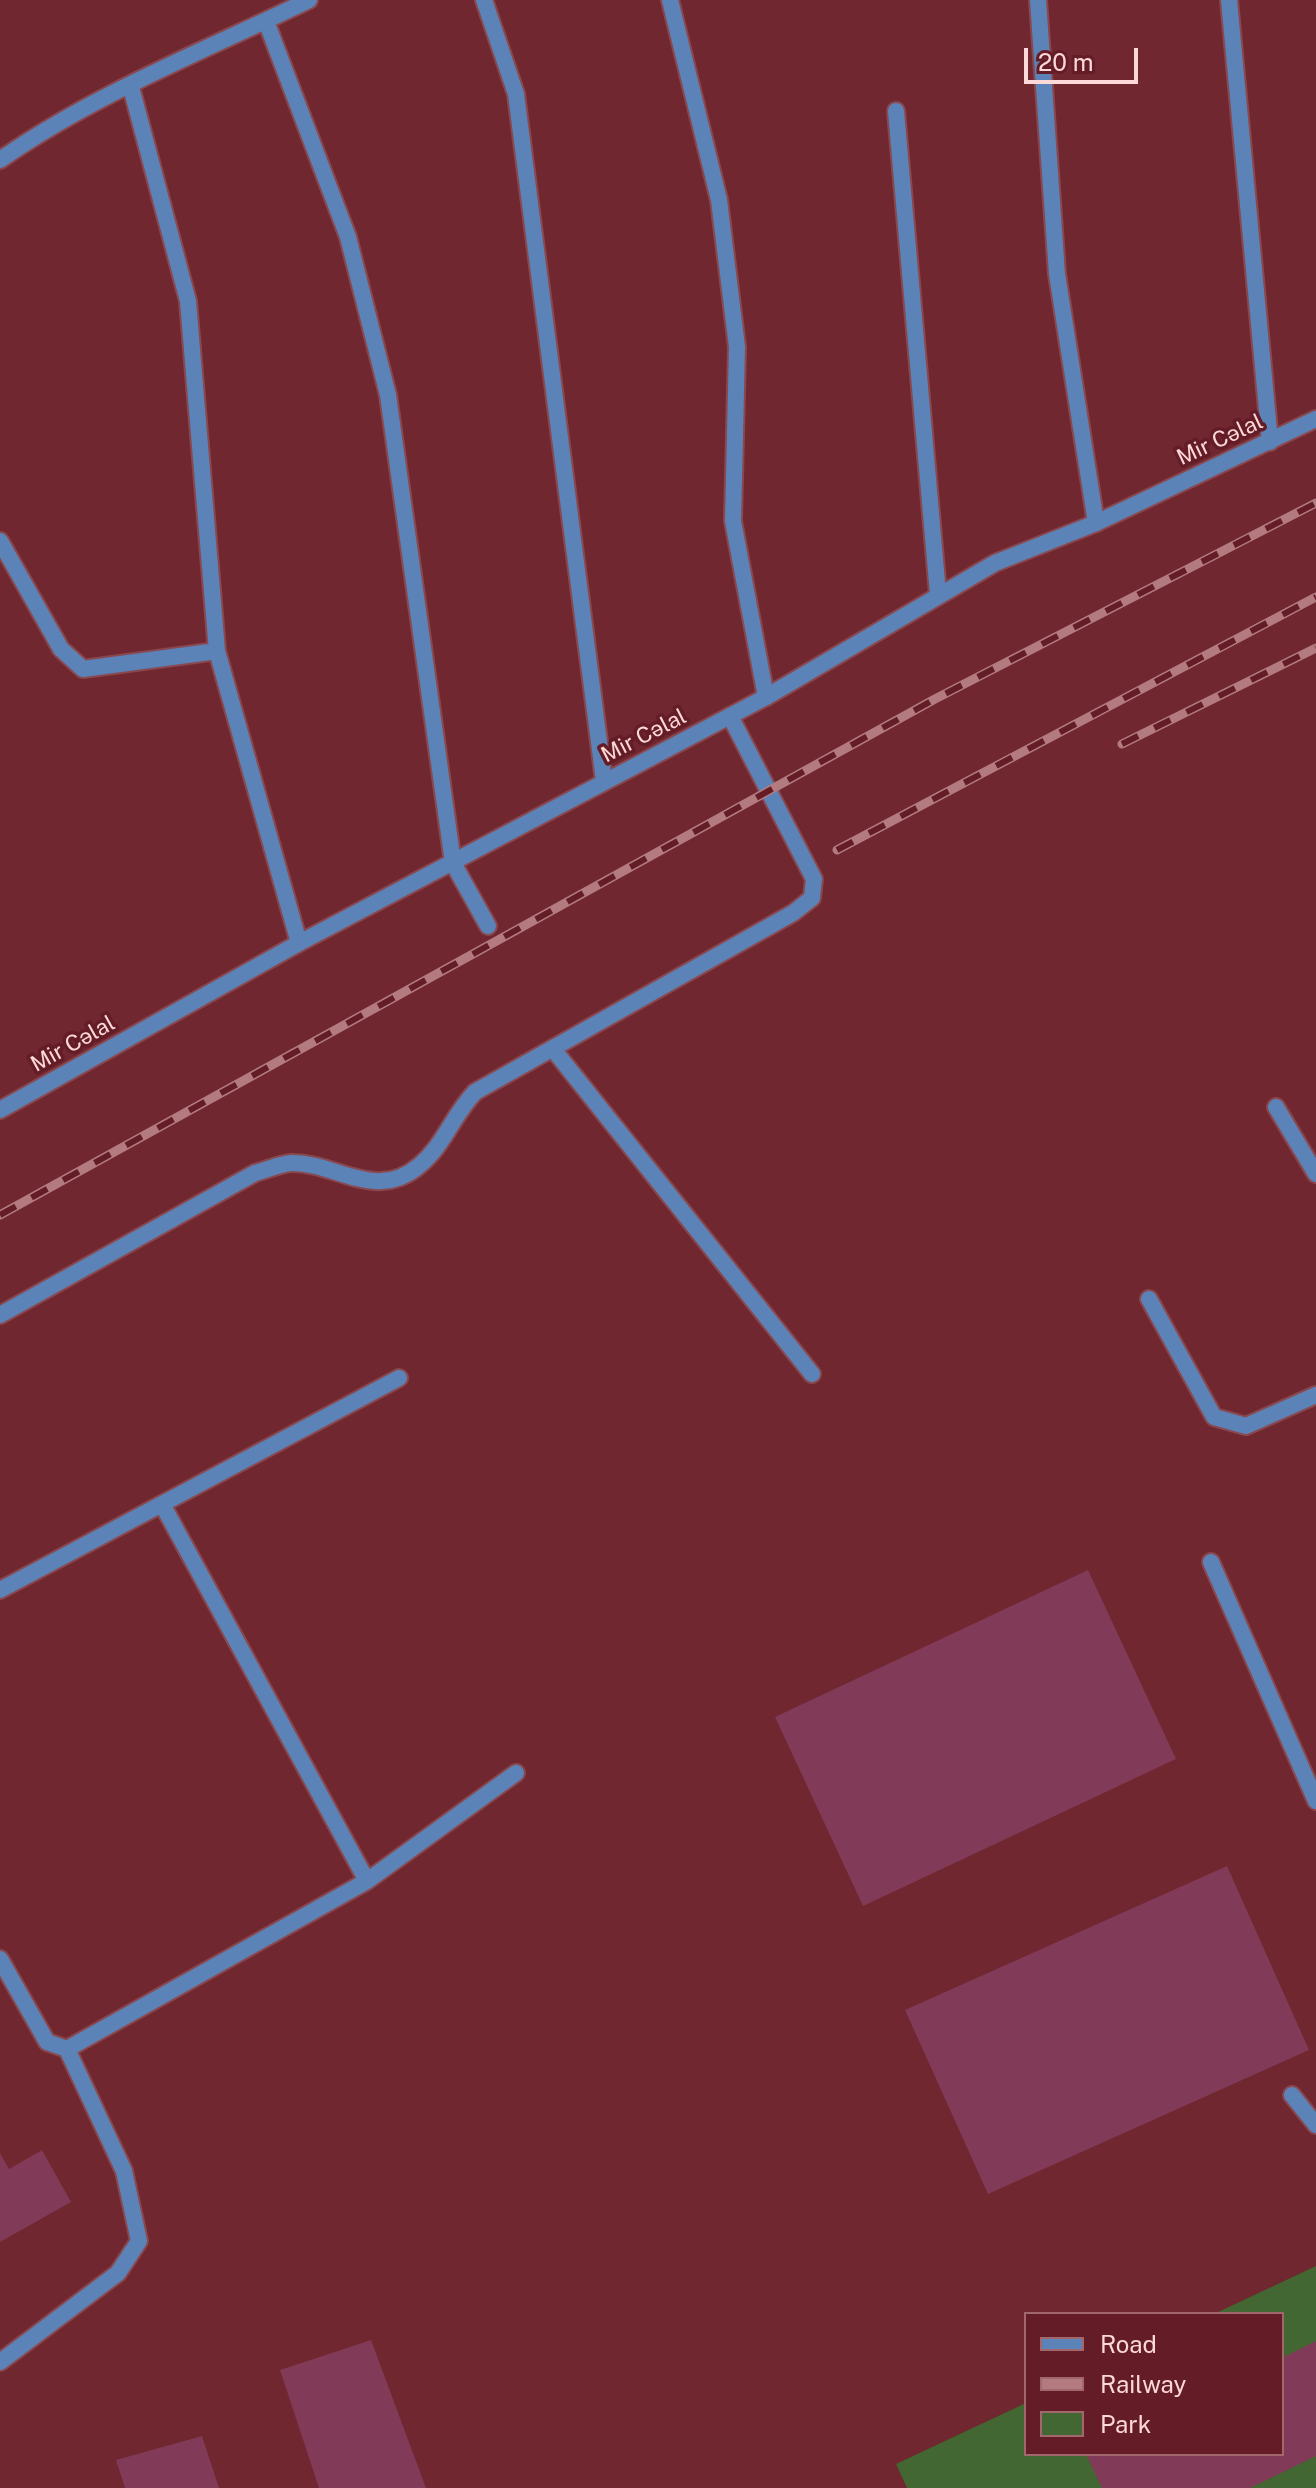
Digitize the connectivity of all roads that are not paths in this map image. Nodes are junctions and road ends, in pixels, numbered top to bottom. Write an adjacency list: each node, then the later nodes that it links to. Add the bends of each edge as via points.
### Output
1 (309, 0): 6 (street)
2 (484, 0): 18 (street, via 516,94)
3 (670, 0): 16 (street, via 719,200 737,347 733,521)
4 (1038, 0): 12 (street, via 1057,274)
5 (1229, 0): 11 (street)
6 (266, 21): 7 (street); 19 (street, via 348,237 388,395)
7 (131, 87): 9 (street); 15 (street, via 188,301)
8 (896, 111): 14 (street)
9 (0, 160)
10 (1316, 419): 11 (street, Mir Cəlal)
11 (1270, 442): 12 (street, Mir Cəlal)
12 (1096, 523): 14 (street, Mir Cəlal, via 995,563)
13 (0, 541): 15 (street, via 61,649 83,669)
14 (938, 594): 16 (street, Mir Cəlal)
15 (217, 651): 21 (street)
16 (766, 697): 17 (street, Mir Cəlal)
17 (730, 716): 18 (street, Mir Cəlal); 22 (street, via 814,879 812,898)
18 (604, 781): 19 (street, Mir Cəlal)
19 (453, 863): 20 (street); 21 (street, Mir Cəlal)
20 (488, 926)
21 (299, 943): 24 (street, Mir Cəlal)
22 (553, 1049): 27 (street, via 475,1092 436,1151 416,1169 365,1182 291,1163 255,1173); 28 (street)
23 (1276, 1107): 25 (street)
24 (0, 1110)
25 (1316, 1174)
26 (1149, 1299): 30 (street, via 1214,1417 1246,1426)
27 (0, 1315)
28 (812, 1374)
29 (399, 1378): 31 (street)
30 (1316, 1395)
31 (162, 1504): 33 (street); 36 (street)
32 (1211, 1562): 35 (street)
33 (0, 1590)
34 (516, 1773): 36 (street)
35 (1316, 1801)
36 (367, 1881): 38 (street)
37 (0, 1959): 38 (street, via 47,2042)
38 (67, 2049): 41 (street, via 124,2171 139,2241 118,2273)
39 (1292, 2095): 40 (street)
40 (1316, 2125)
41 (0, 2362)

